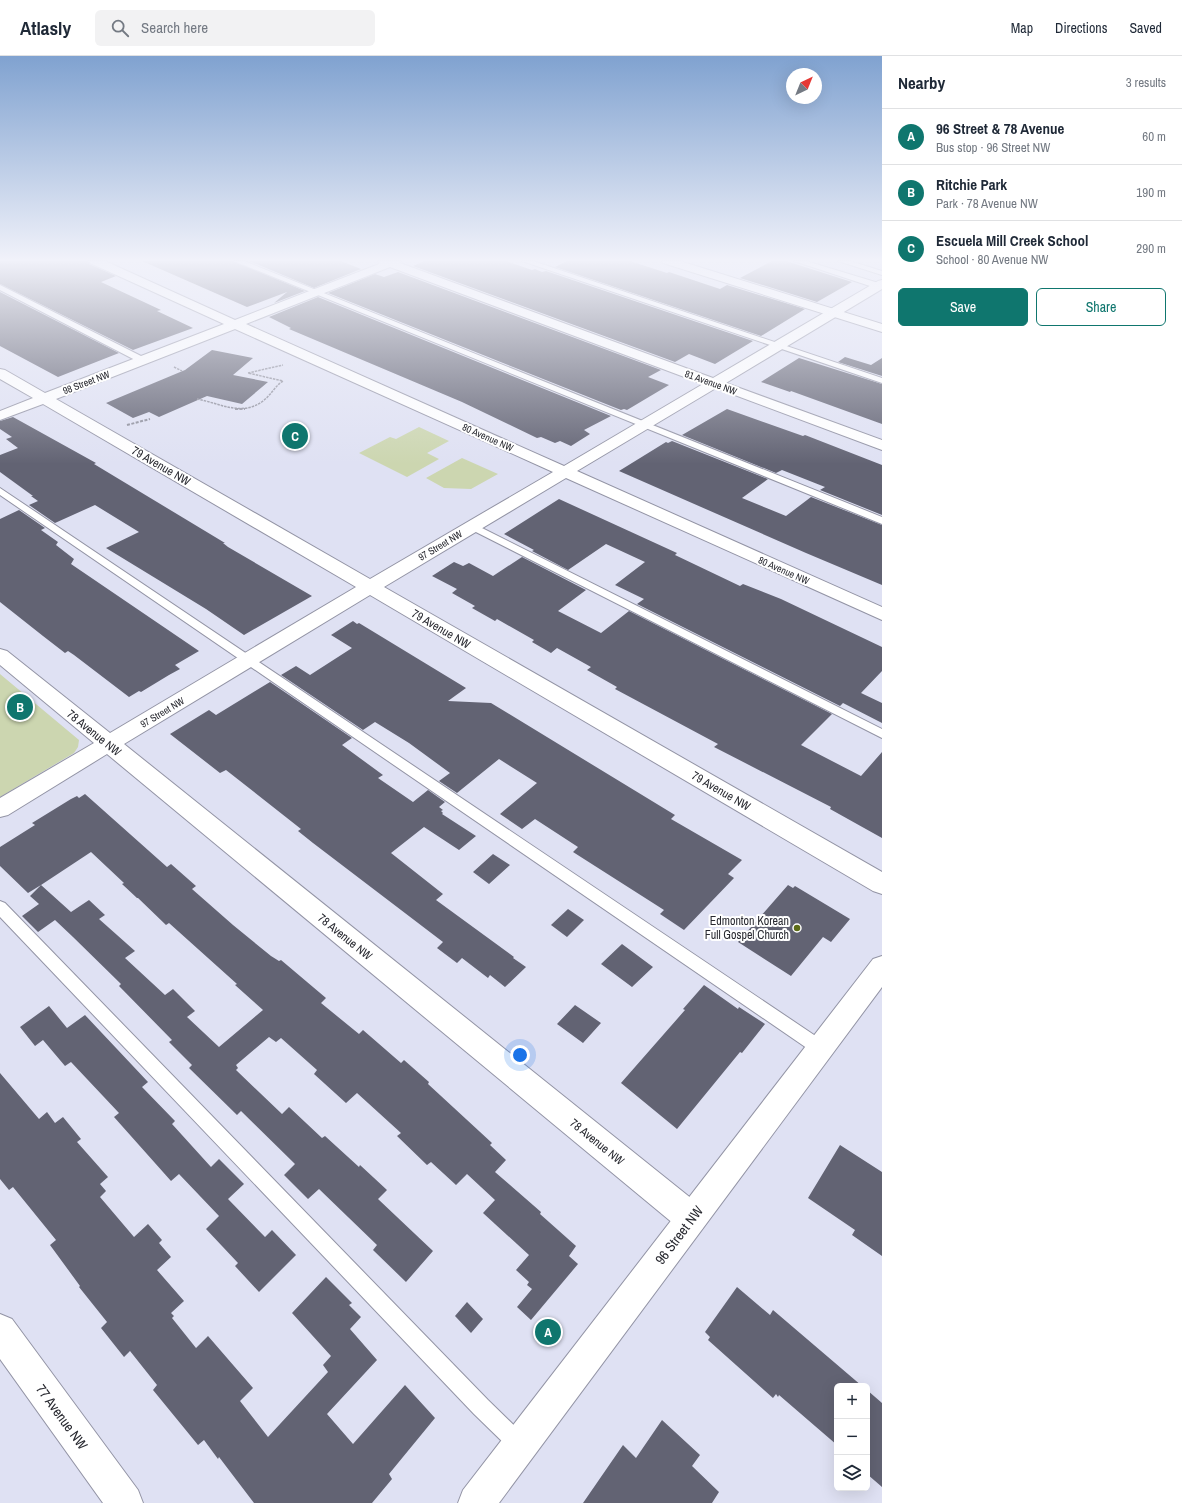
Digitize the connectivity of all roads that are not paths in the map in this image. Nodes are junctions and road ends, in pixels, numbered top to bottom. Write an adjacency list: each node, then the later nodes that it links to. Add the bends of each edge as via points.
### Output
1 (81, 329): 9 (lane)
2 (223, 329): 9 (street, 98 Street NW)
3 (245, 329): 17 (street, 80 Avenue NW)
4 (404, 329): 15 (lane)
5 (568, 329): 12 (street, 81 Avenue NW)
6 (725, 329): 8 (lane)
7 (806, 329): 8 (street, 97 Street NW)
8 (777, 346): 11 (lane); 12 (street, 97 Street NW)
9 (142, 360): 13 (street, 98 Street NW)
10 (0, 374): 13 (street, 79 Avenue NW)
11 (882, 381)
12 (714, 383): 15 (street, 97 Street NW); 16 (street, 81 Avenue NW)
13 (43, 399): 14 (street, 98 Street NW); 21 (street, 79 Avenue NW)
14 (0, 416)
15 (644, 425): 17 (street, 97 Street NW); 19 (lane)
16 (882, 445)
17 (565, 472): 20 (street, 97 Street NW); 22 (street, 80 Avenue NW)
18 (0, 491): 24 (lane)
19 (882, 521)
20 (472, 526): 21 (street, 97 Street NW); 25 (lane)
21 (370, 587): 24 (street, 97 Street NW); 28 (street, 79 Avenue NW)
22 (882, 614)
23 (0, 656): 26 (street, 78 Avenue NW)
24 (247, 660): 26 (street, 97 Street NW); 31 (lane)
25 (882, 734)
26 (108, 745): 27 (street, 97 Street NW); 32 (street, 78 Avenue NW)
27 (0, 809)
28 (882, 884)
29 (0, 907): 34 (lane)
30 (882, 967): 31 (street, 96 Street NW)
31 (820, 1048): 32 (street, 96 Street NW)
32 (691, 1218): 34 (street, 96 Street NW)
33 (0, 1331): 35 (street, 77 Avenue NW)
34 (520, 1445): 36 (street, 96 Street NW)
35 (125, 1503)
36 (476, 1503)

